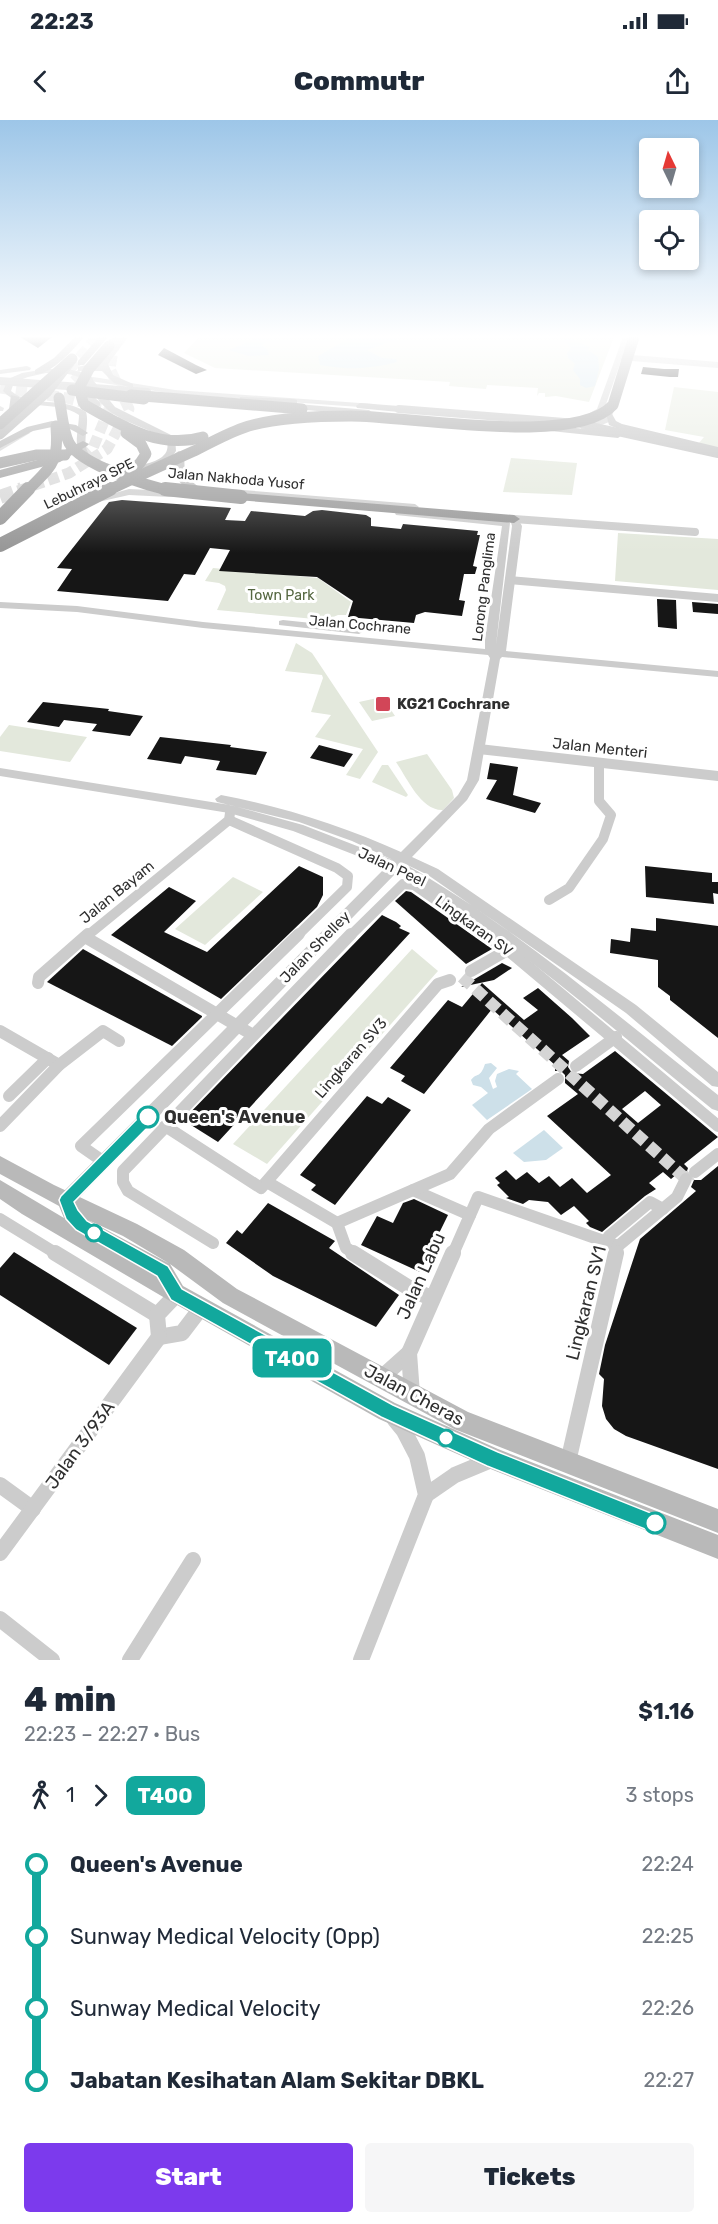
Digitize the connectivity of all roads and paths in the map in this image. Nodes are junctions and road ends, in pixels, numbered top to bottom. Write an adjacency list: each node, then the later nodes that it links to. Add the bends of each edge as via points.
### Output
1 (15, 409): 22 (main road, via 13,416)
2 (19, 409): 22 (highway, bridge)
3 (31, 409): 27 (main road, bridge)
4 (40, 409): 29 (main road)
5 (57, 409): 40 (highway, bridge, via 58,451 44,473)
6 (66, 409): 34 (highway, bridge, via 70,447)
7 (76, 409): 28 (main road, via 83,414)
8 (95, 409): 35 (highway, bridge, via 142,443 146,454 144,462)
9 (97, 409): 24 (highway, bridge, via 150,436 183,443 242,419 286,410 332,410)
10 (101, 409): 23 (main road)
11 (114, 409): 23 (main road)
12 (240, 409): 39 (highway, bridge, via 242,418)
13 (328, 409): 24 (highway, bridge)
14 (351, 409): 20 (main road)
15 (375, 409): 20 (main road)
16 (405, 409): 17 (street, via 560,418 587,416)
17 (600, 409)
18 (608, 409): 24 (highway, Lebuhraya SPE, bridge, via 588,421 567,426)
19 (611, 409): 21 (street)
20 (398, 413): 25 (main road); 30 (main road, via 281,414 251,420); 31 (main road, bridge, via 577,423)
21 (609, 416): 25 (street, via 592,427); 26 (main road)
22 (1, 422)
23 (145, 424): 32 (main road, via 172,439 174,450)
24 (506, 426): 35 (highway, Lebuhraya SPE, bridge, via 351,416 272,421 243,428); 39 (highway, Lebuhraya SPE, bridge, via 351,414 269,419 240,426)
25 (570, 430): 26 (main road)
26 (617, 430): 31 (main road)
27 (0, 435)
28 (83, 438): 29 (main road, via 76,428 35,427); 32 (main road, via 86,458 107,467 143,467); 33 (highway, via 56,459)
29 (0, 445)
30 (179, 454): 32 (main road); 36 (main road, via 181,480)
31 (718, 454)
32 (164, 461): 35 (highway)
33 (2, 470): 34 (highway, bridge, via 36,455 67,456)
34 (135, 481): 41 (highway, bridge, via 182,492)
35 (115, 489): 37 (street); 39 (highway, bridge); 43 (highway, Lebuhraya SPE, bridge)
36 (197, 490): 37 (street, Jalan Nakhoda Yusof, via 147,485 140,488); 38 (street, Jalan Nakhoda Yusof)
37 (170, 494): 38 (street, Jalan Nakhoda Yusof)
38 (226, 495): 41 (street, Jalan Nakhoda Yusof)
39 (76, 504): 43 (highway, bridge)
40 (0, 518)
41 (508, 522): 42 (street, Jalan Nakhoda Yusof); 44 (street, Lorong Panglima, via 517,526); 48 (street, Lorong Panglima)
42 (695, 532)
43 (0, 542)
44 (509, 580): 46 (street); 48 (street, Lorong Panglima)
45 (0, 598): 48 (street, Jalan Cochrane)
46 (718, 598)
47 (0, 605): 48 (street, Jalan Cochrane)
48 (495, 650): 49 (street, Jalan Cochrane); 50 (street, Jalan Cochrane); 51 (street, Jalan Shelley)
49 (718, 664)
50 (718, 674)
51 (479, 750): 52 (street, Jalan Menteri); 57 (street, Jalan Shelley, via 473,780 463,797)
52 (599, 763): 55 (street, Jalan Menteri); 60 (street, via 599,801 611,815 607,832 568,888)
53 (0, 764): 57 (street, Jalan Peel, via 240,802 304,819)
54 (0, 772): 56 (street, Jalan Peel)
55 (715, 774)
56 (229, 815): 57 (street, Jalan Peel, via 298,828); 62 (street, Jalan Bayam); 67 (street, via 337,868 348,876 348,882)
57 (400, 862): 58 (street, Jalan Peel); 59 (street, Jalan Shelley); 61 (street, Jalan Peel, via 434,872)
58 (416, 876): 59 (street); 61 (street, Jalan Peel)
59 (384, 878): 68 (street, Jalan Shelley)
60 (549, 900)
61 (477, 909): 63 (street, Jalan Peel); 77 (street, Jalan Peel, via 631,1009)
62 (85, 937): 66 (street, via 39,977); 67 (street, Jalan Bayam)
63 (512, 947): 64 (street); 69 (street, Jalan Peel); 71 (street, Lingkaran SV, via 414,885 403,884); 72 (street, Lingkaran SV)
64 (471, 971)
65 (450, 980): 87 (street, Lingkaran SV3, via 438,984)
66 (38, 983)
67 (217, 1014): 68 (street, Jalan Bayam); 85 (street, via 81,1146)
68 (238, 1026): 71 (street, Jalan Bayam); 85 (street, Jalan Shelley)
69 (626, 1030): 72 (street); 80 (street, Jalan Peel)
70 (0, 1031): 74 (street)
71 (252, 1035): 82 (street, Lingkaran SV)
72 (613, 1040): 75 (street); 83 (street, Lingkaran SV)
73 (119, 1041): 74 (street, via 104,1031)
74 (54, 1062): 78 (street); 79 (street)
75 (576, 1066)
76 (558, 1079): 89 (street, via 489,1129 450,1174)
77 (717, 1080)
78 (5, 1101): 79 (street)
79 (22, 1103): 81 (street)
80 (718, 1104)
81 (0, 1126)
82 (165, 1126): 87 (street); 95 (street, Lingkaran SV, via 124,1168 123,1182 128,1191)
83 (718, 1126)
84 (718, 1154): 96 (street, via 691,1176 663,1209 650,1202 609,1236)
85 (104, 1162): 90 (street, Jalan Shelley)
86 (0, 1164): 90 (main road, Jalan Cheras)
87 (262, 1184): 94 (street)
88 (0, 1188): 91 (main road, Jalan Cheras)
89 (413, 1190): 92 (street); 94 (street)
90 (66, 1200): 91 (main road, via 47,1211); 97 (main road, via 81,1226 163,1271); 103 (main road, Jalan Cheras, via 130,1230 177,1257 230,1296)
91 (29, 1208): 97 (main road, Jalan Cheras)
92 (470, 1215): 96 (street, Jalan Labu, via 478,1197); 98 (street, Jalan Labu)
93 (0, 1219): 100 (street)
94 (337, 1223): 98 (street, via 346,1248)
95 (213, 1243)
96 (613, 1244): 107 (street, Lingkaran SV1)
97 (177, 1294): 99 (main road, Jalan Cheras); 100 (street)
98 (432, 1298): 102 (street, Jalan Labu)
99 (201, 1308): 101 (street, via 182,1333); 105 (main road, Jalan Cheras)
100 (157, 1315): 101 (street)
101 (159, 1337): 110 (street, Jalan 3/93A)
102 (409, 1353): 103 (street); 104 (street)
103 (381, 1378): 104 (main road, Jalan Cheras)
104 (412, 1396): 107 (main road, Jalan Cheras, via 462,1421)
105 (387, 1411): 106 (main road, Jalan Cheras); 109 (street, via 417,1456)
106 (494, 1459): 109 (street, via 455,1475); 112 (main road, Jalan Cheras)
107 (568, 1462): 111 (main road, Jalan Cheras)
108 (0, 1485): 110 (street)
109 (426, 1495): 118 (street)
110 (33, 1509): 113 (street, Jalan 3/93A)
111 (718, 1521)
112 (718, 1547)
113 (1, 1549)
114 (193, 1560): 117 (street)
115 (0, 1619): 116 (street)
116 (52, 1660)
117 (130, 1660)
118 (361, 1660)

